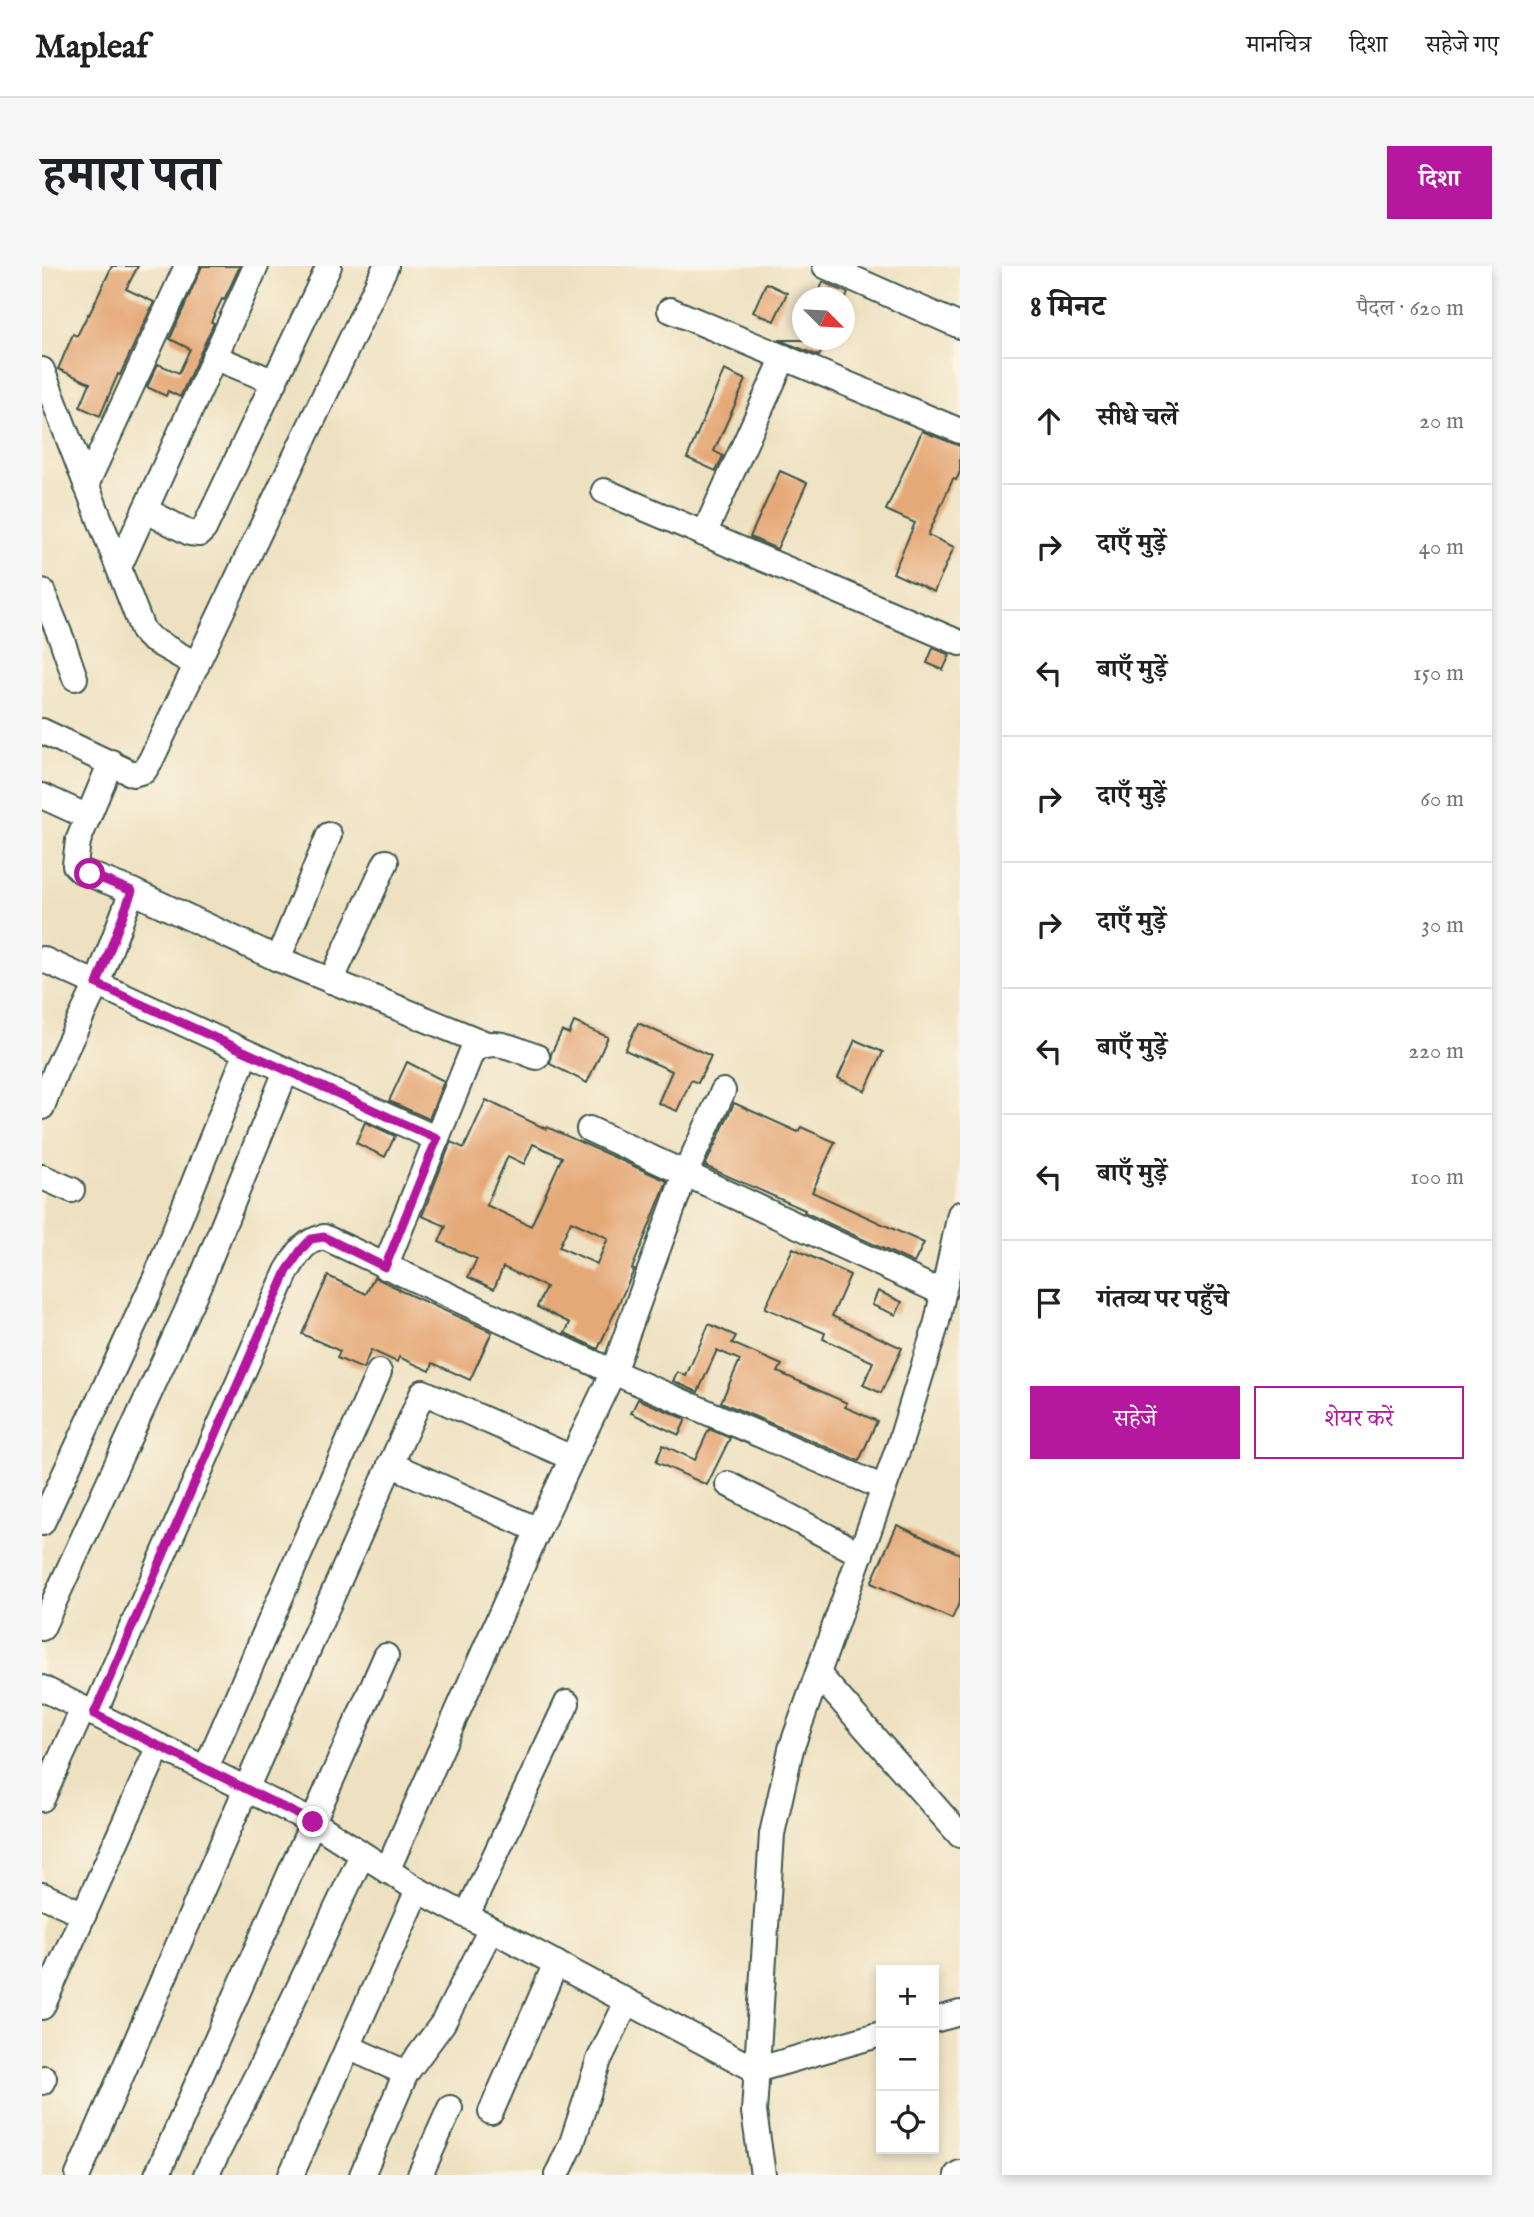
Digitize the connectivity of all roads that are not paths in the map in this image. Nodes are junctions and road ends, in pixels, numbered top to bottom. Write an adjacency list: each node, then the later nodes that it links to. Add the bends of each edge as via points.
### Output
1 (187, 266): 13 (street)
2 (256, 266): 8 (street)
3 (328, 266): 11 (street)
4 (386, 266): 21 (street)
5 (825, 266): 7 (street)
6 (670, 310): 9 (street)
7 (960, 326)
8 (214, 357): 11 (street); 15 (street)
9 (784, 357): 12 (street); 16 (street)
10 (42, 370): 13 (street)
11 (275, 382): 15 (street, via 199,534)
12 (960, 430)
13 (86, 485): 17 (street)
14 (604, 491): 16 (street)
15 (145, 510): 17 (street)
16 (704, 534): 20 (street)
17 (119, 567): 21 (street, via 143,631)
18 (42, 591): 19 (street)
19 (52, 635): 22 (street)
20 (960, 643)
21 (197, 665): 24 (street, via 144,771 133,774)
22 (75, 678)
23 (42, 731): 24 (street)
24 (111, 762): 26 (street)
25 (42, 796): 26 (street)
26 (89, 817): 29 (street, via 78,841 75,865)
27 (329, 835): 31 (street)
28 (386, 862): 32 (street)
29 (132, 891): 31 (street); 33 (street)
30 (42, 959): 33 (street)
31 (278, 959): 32 (street)
32 (331, 981): 34 (street)
33 (97, 984): 35 (street); 37 (street)
34 (484, 1043): 36 (street); 42 (street, via 467,1060)
35 (246, 1053): 38 (street); 55 (street, via 156,1277)
36 (537, 1057)
37 (49, 1068): 40 (street)
38 (286, 1071): 42 (street); 58 (street, via 201,1280)
39 (723, 1091): 43 (street)
40 (42, 1107)
41 (589, 1129): 43 (street)
42 (437, 1139): 47 (street)
43 (685, 1174): 48 (street); 50 (street)
44 (42, 1177): 45 (street)
45 (72, 1190)
46 (960, 1213): 48 (street)
47 (385, 1267): 50 (street); 63 (street, via 324,1237 311,1239 301,1250 287,1271)
48 (943, 1293): 54 (street)
49 (379, 1372): 65 (street)
50 (613, 1372): 51 (street); 54 (street)
51 (572, 1458): 52 (street, via 423,1392); 56 (street)
52 (390, 1464): 56 (street); 66 (street)
53 (728, 1484): 57 (street)
54 (884, 1488): 57 (street)
55 (42, 1523)
56 (538, 1530): 71 (street)
57 (861, 1554): 60 (street)
58 (42, 1628)
59 (386, 1656): 68 (street)
60 (818, 1674): 69 (street); 84 (street, via 791,1749 772,1834)
61 (42, 1688): 63 (street)
62 (567, 1703): 75 (street)
63 (88, 1712): 64 (street); 67 (street)
64 (159, 1746): 65 (street); 74 (street)
65 (206, 1768): 66 (street)
66 (246, 1789): 68 (street); 88 (street)
67 (42, 1799)
68 (313, 1822): 70 (street); 89 (street)
69 (960, 1835)
70 (362, 1855): 71 (street); 90 (street)
71 (387, 1871): 72 (street)
72 (418, 1890): 75 (street); 83 (street)
73 (42, 1895): 74 (street)
74 (84, 1914): 79 (street)
75 (467, 1915): 76 (street)
76 (491, 1929): 77 (street); 85 (street, via 443,2023)
77 (556, 1964): 78 (street); 87 (street)
78 (627, 2002): 84 (street); 94 (street, via 599,2060)
79 (42, 2007)
80 (960, 2013): 81 (street)
81 (939, 2019)
82 (876, 2035): 84 (street)
83 (348, 2047): 85 (street); 91 (street)
84 (756, 2070): 95 (street, via 754,2112)
85 (406, 2073): 92 (street)
86 (450, 2108): 93 (street)
87 (491, 2112)
88 (78, 2175)
89 (157, 2175)
90 (206, 2175)
91 (291, 2175)
92 (362, 2175)
93 (420, 2175)
94 (557, 2175)
95 (763, 2175)

